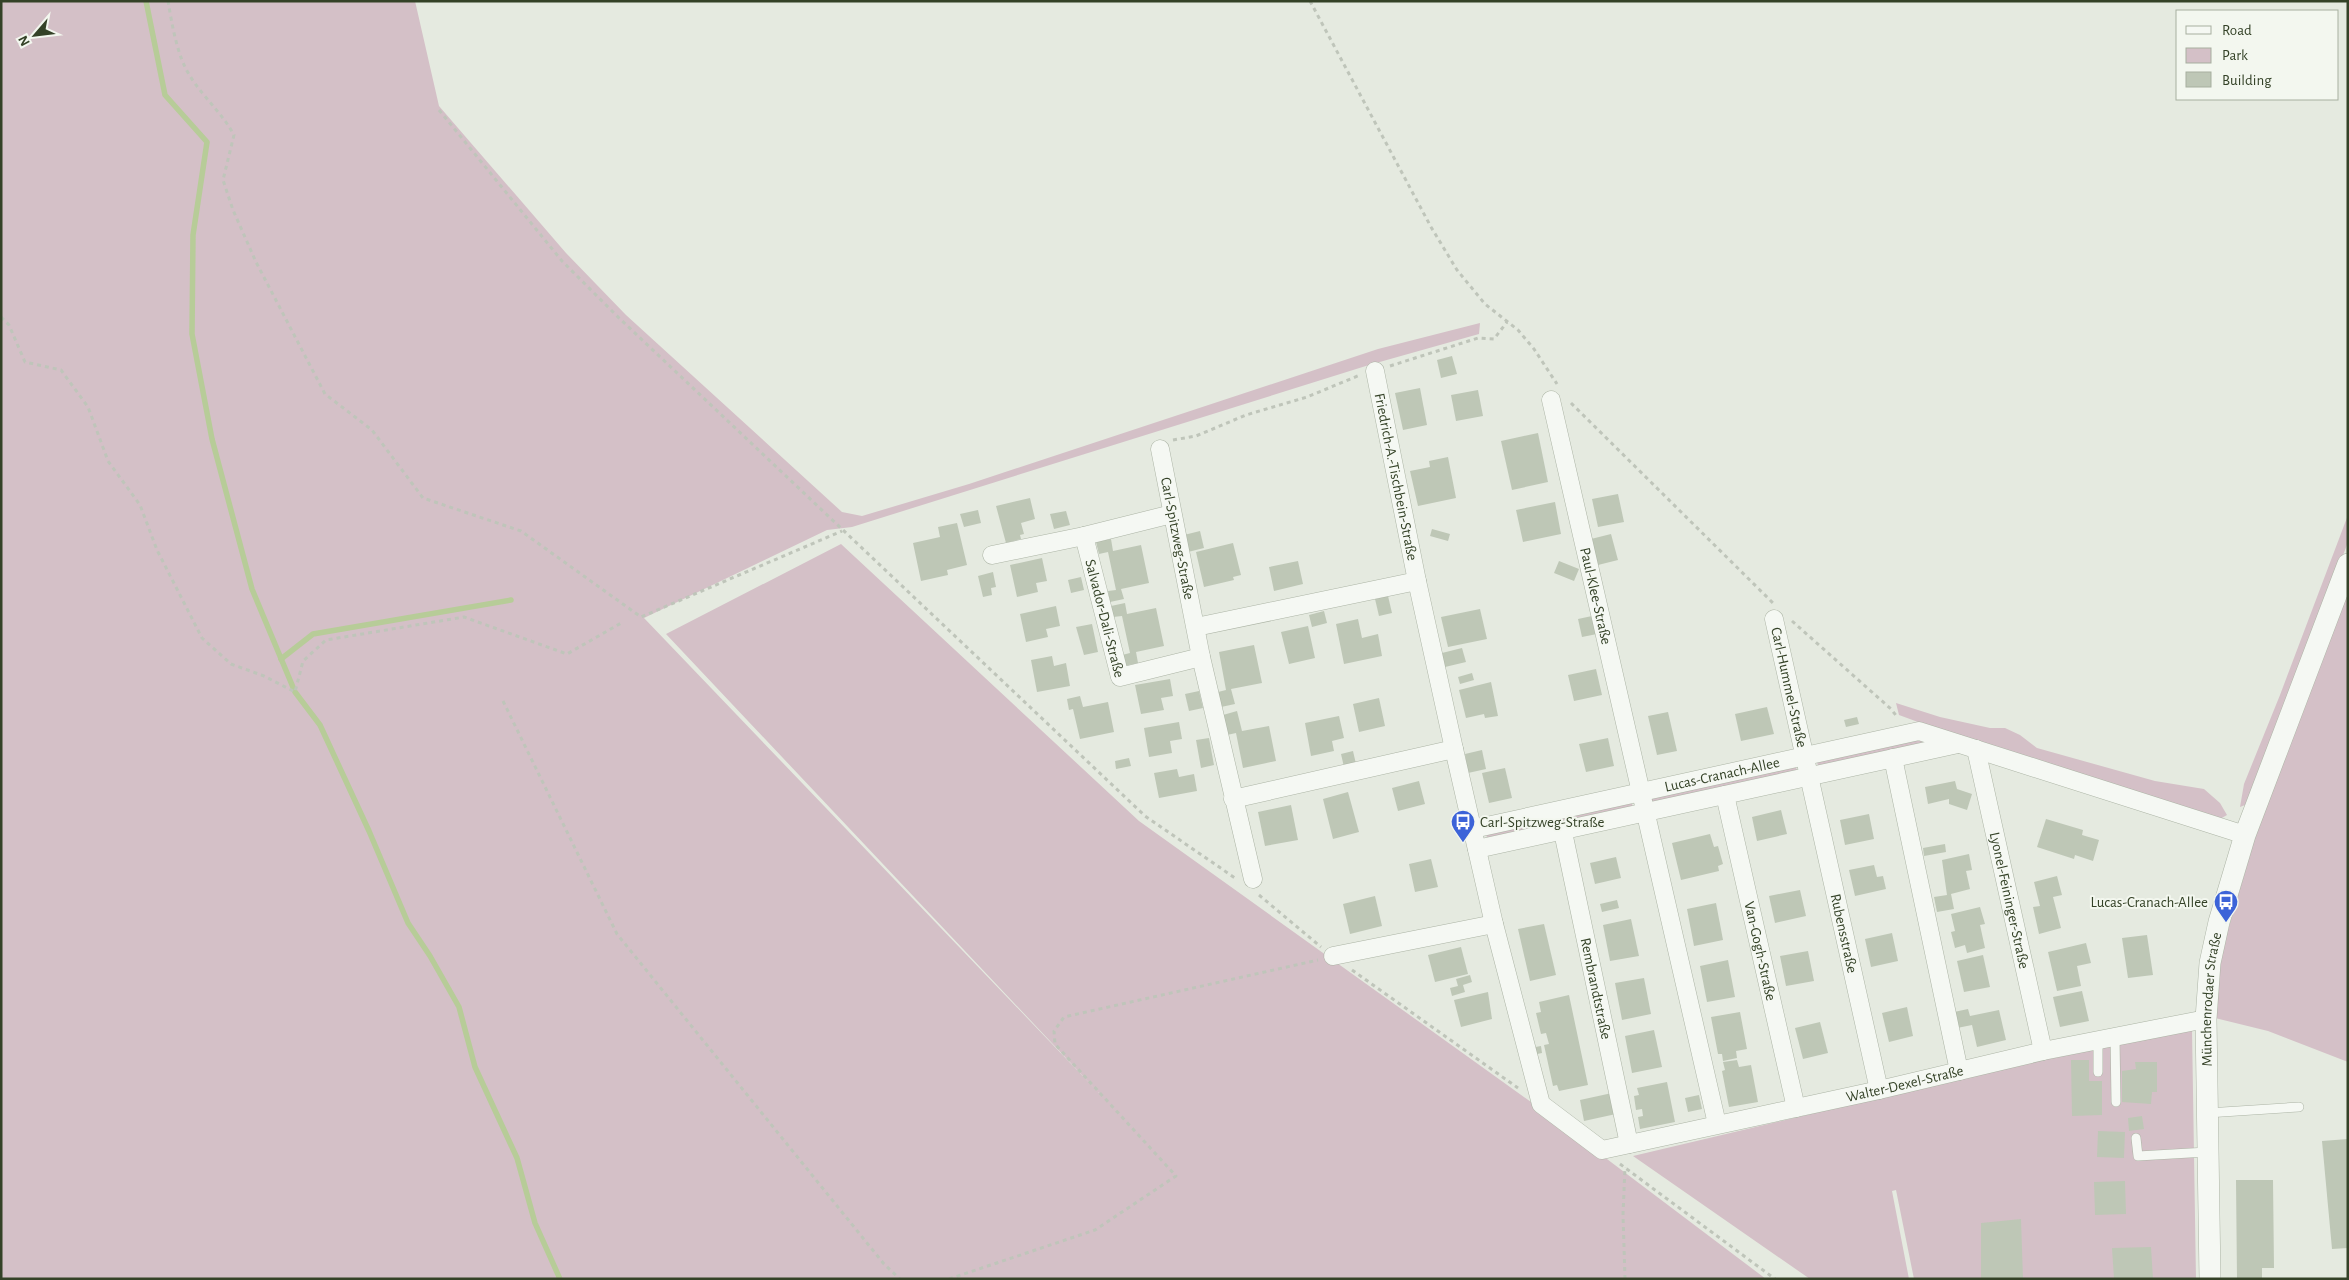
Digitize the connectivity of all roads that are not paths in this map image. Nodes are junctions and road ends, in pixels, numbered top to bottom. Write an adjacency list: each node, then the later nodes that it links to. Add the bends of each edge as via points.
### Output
1 (1375, 371): 8 (street, Friedrich-A.-Tischbein-Straße)
2 (1559, 395): 17 (street, Paul-Klee-Straße)
3 (1160, 449): 4 (street, Carl-Spitzweg-Straße)
4 (1172, 514): 5 (street, Salvador-Dali-Straße); 10 (street, Carl-Spitzweg-Straße)
5 (1084, 536): 6 (street, Salvador-Dali-Straße); 11 (street, Salvador-Dali-Straße, via 1120,677)
6 (992, 555)
7 (2348, 564): 23 (street, Münchenrodaer Straße)
8 (1417, 581): 10 (street); 13 (street)
9 (1780, 615): 14 (street, Carl-Hummel-Straße)
10 (1196, 627): 11 (street, Carl-Spitzweg-Straße)
11 (1201, 657): 19 (street, Carl-Spitzweg-Straße)
12 (1967, 747): 14 (street, Lucas-Cranach-Allee, via 1919,732); 15 (street, Lucas-Cranach-Allee); 23 (street, Lucas-Cranach-Allee); 30 (street, Lyonel-Feininger-Straße)
13 (1454, 749): 19 (street); 21 (street)
14 (1804, 757): 16 (street); 17 (street, Lucas-Cranach-Allee)
15 (1893, 758): 16 (street, Lucas-Cranach-Allee); 31 (street)
16 (1808, 777): 18 (street, Lucas-Cranach-Allee); 33 (street, Rubensstraße)
17 (1640, 792): 20 (street); 21 (street, Lucas-Cranach-Allee)
18 (1725, 795): 20 (street, Lucas-Cranach-Allee); 36 (street, Van-Gogh-Straße)
19 (1233, 799): 25 (street, Carl-Spitzweg-Straße)
20 (1645, 813): 22 (street, Lucas-Cranach-Allee); 38 (street)
21 (1473, 829): 24 (street)
22 (1563, 832): 24 (street, Lucas-Cranach-Allee); 40 (street, Rembrandtstraße)
23 (2245, 835): 28 (street, Münchenrodaer Straße, via 2210,963)
24 (1477, 849): 26 (street)
25 (1251, 885)
26 (1494, 924): 27 (street); 40 (street, Walter-Dexel-Straße, via 1541,1104 1602,1150)
27 (1333, 956)
28 (2206, 1019): 29 (street, Walter-Dexel-Straße); 37 (street, Münchenrodaer Straße)
29 (2106, 1039): 30 (street, Walter-Dexel-Straße); 32 (lane); 34 (lane)
30 (2043, 1051): 31 (street, Walter-Dexel-Straße)
31 (1959, 1070): 33 (street, Walter-Dexel-Straße)
32 (2098, 1072)
33 (1879, 1090): 36 (street, Walter-Dexel-Straße)
34 (2116, 1102)
35 (2300, 1107): 37 (lane)
36 (1796, 1108): 38 (street, Walter-Dexel-Straße)
37 (2207, 1113): 41 (street, Münchenrodaer Straße)
38 (1717, 1124): 40 (street, Walter-Dexel-Straße)
39 (2136, 1138): 41 (lane, via 2138,1156)
40 (1629, 1144)
41 (2207, 1152): 42 (street, Münchenrodaer Straße)
42 (2210, 1279)

